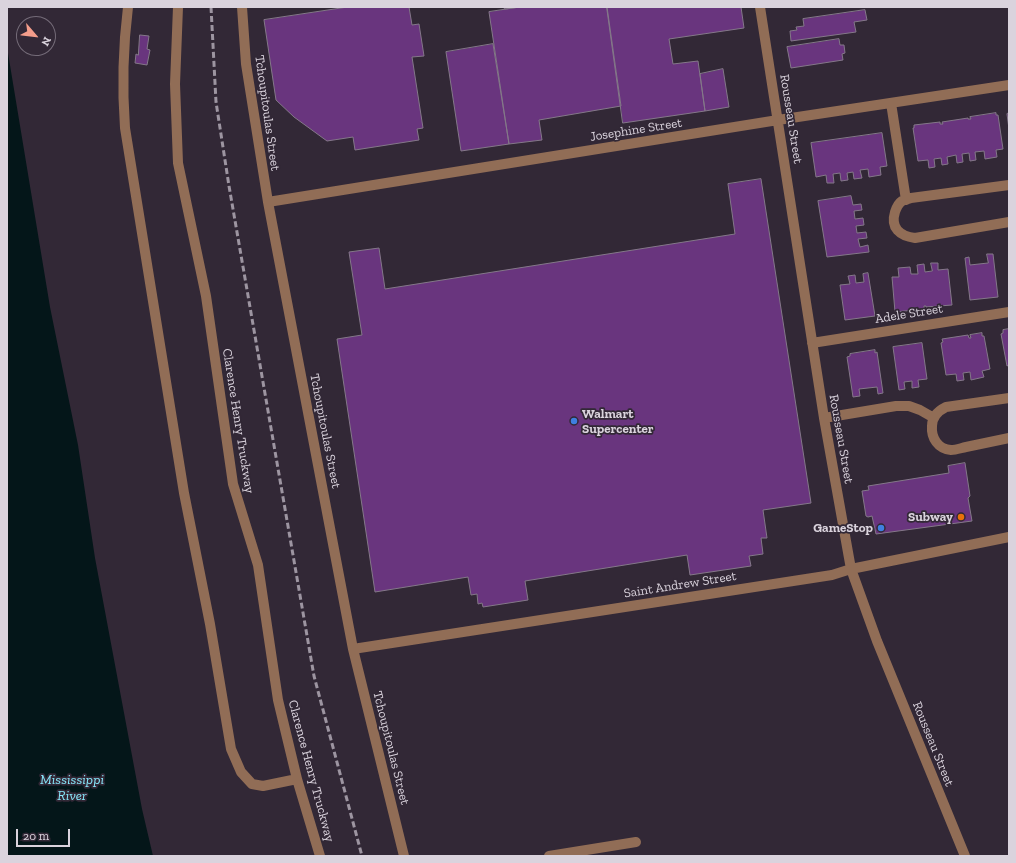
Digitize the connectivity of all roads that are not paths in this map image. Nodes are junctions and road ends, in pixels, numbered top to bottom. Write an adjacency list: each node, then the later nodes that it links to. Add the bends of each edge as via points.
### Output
1 (128, 7): 21 (street, via 122,91 125,128 184,493 231,749 241,772 252,784 263,786)
2 (178, 7): 21 (street, Clarence Henry Truckway, via 175,84 178,163 206,296 233,484 258,565 278,700)
3 (242, 7): 10 (street, Tchoupitoulas Street, via 246,64)
4 (760, 7): 7 (street, Rousseau Street)
5 (1009, 86): 6 (street, Josephine Street)
6 (890, 103): 7 (street, Josephine Street); 9 (street)
7 (778, 120): 10 (street, Josephine Street); 13 (street, Rousseau Street)
8 (1009, 185): 9 (street)
9 (906, 200): 11 (street, via 896,209 894,226 906,237 915,238)
10 (268, 202): 20 (street, Tchoupitoulas Street)
11 (1009, 222)
12 (1009, 312): 13 (street, Adele Street)
13 (812, 343): 15 (street, Rousseau Street)
14 (1009, 398): 16 (street, via 946,407)
15 (824, 418): 16 (street, via 909,406); 19 (street, Rousseau Street)
16 (934, 418): 17 (street, via 932,435 935,442 951,450)
17 (1009, 438)
18 (1009, 537): 19 (street, Saint Andrew Street)
19 (850, 569): 20 (street, Saint Andrew Street, via 832,575); 26 (street, Rousseau Street, via 876,641)
20 (353, 649): 24 (street, Tchoupitoulas Street)
21 (297, 779): 23 (street, Clarence Henry Truckway)
22 (636, 842): 25 (street)
23 (320, 856)
24 (404, 856)
25 (549, 856)
26 (964, 856)

